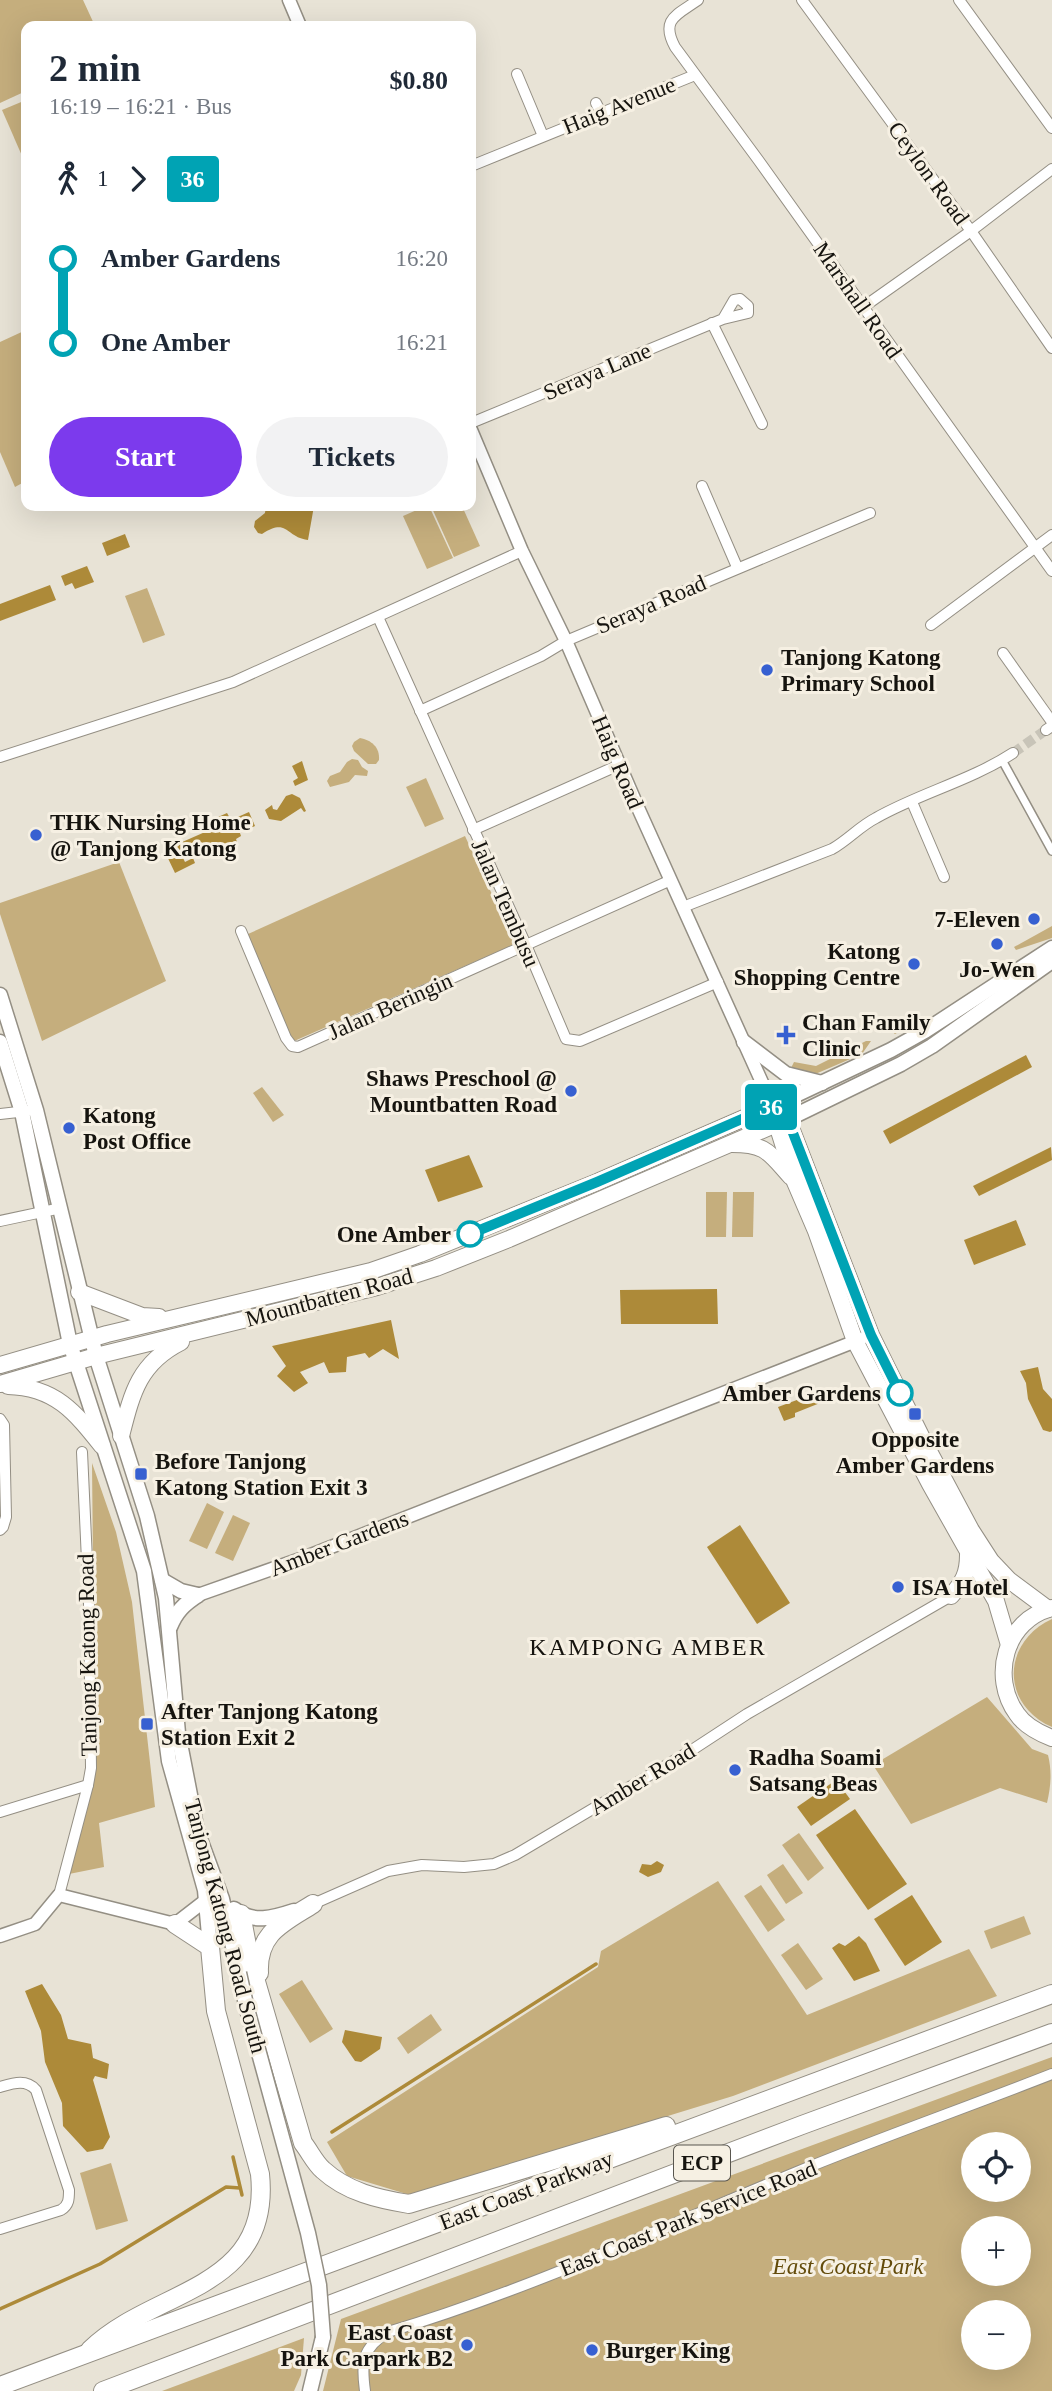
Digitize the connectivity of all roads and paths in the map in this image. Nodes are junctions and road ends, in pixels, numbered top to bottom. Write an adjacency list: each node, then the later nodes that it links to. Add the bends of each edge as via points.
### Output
1 (289, 0): 5 (street)
2 (698, 0): 7 (street, Marshall Road, via 676,15 668,28)
3 (802, 0): 14 (street, Ceylon Road)
4 (959, 0): 10 (street)
5 (298, 21)
6 (517, 74): 11 (street, Haig Avenue)
7 (695, 75): 9 (street, Haig Avenue); 15 (street, Marshall Road)
8 (596, 103): 9 (street)
9 (601, 114): 11 (street, Haig Avenue)
10 (1052, 128)
11 (543, 136): 12 (street, Haig Avenue)
12 (476, 164)
13 (1052, 169): 14 (street)
14 (971, 231): 15 (street); 16 (street, Ceylon Road)
15 (862, 308): 23 (street, Marshall Road)
16 (1052, 348)
17 (476, 421): 18 (street, Seraya Lane, via 717,321)
18 (762, 424)
19 (476, 442): 24 (street, Haig Road)
20 (702, 486): 25 (street, Seraya Road)
21 (870, 513): 25 (street, Seraya Road)
22 (1052, 535): 23 (street)
23 (1034, 547): 26 (street, Marshall Road); 28 (street)
24 (522, 551): 27 (street); 29 (street, Haig Road)
25 (737, 567): 29 (street, Seraya Road)
26 (1052, 570)
27 (378, 617): 31 (street, Jalan Tembusu); 34 (street, via 233,682)
28 (930, 625)
29 (566, 641): 31 (street); 36 (street, Haig Road)
30 (1003, 653): 32 (street)
31 (420, 711): 38 (street, Jalan Tembusu)
32 (1050, 726)
33 (1013, 753): 35 (street)
34 (0, 757)
35 (1002, 760): 37 (street); 39 (street)
36 (619, 765): 38 (street); 41 (street, Haig Road)
37 (912, 802): 40 (street); 42 (street, via 876,818 832,849)
38 (473, 830): 44 (street, Jalan Tembusu)
39 (1052, 850)
40 (944, 877)
41 (671, 880): 42 (street, Haig Road); 44 (street)
42 (683, 907): 47 (street, Haig Road)
43 (242, 931): 44 (street, Jalan Beringin, via 286,1038 298,1047)
44 (526, 945): 47 (street, Jalan Tembusu, via 563,1036 570,1041 580,1041)
45 (1052, 948): 51 (main road, Mountbatten Road, via 925,1031)
46 (1052, 961): 55 (main road, Mountbatten Road, via 932,1046)
47 (718, 982): 50 (street, Haig Road)
48 (0, 995): 53 (main road)
49 (0, 1042): 53 (main road)
50 (744, 1042): 51 (main road, via 786,1074); 52 (street, Haig Road)
51 (822, 1083): 52 (main road, Mountbatten Road)
52 (773, 1101): 55 (main road); 62 (main road, Mountbatten Road, via 597,1182 419,1254 371,1271)
53 (29, 1111): 54 (street); 58 (main road); 59 (main road)
54 (0, 1114)
55 (783, 1121): 56 (main road, Mountbatten Road); 57 (main road); 64 (main road)
56 (726, 1144): 57 (main road, via 761,1147); 63 (main road, Mountbatten Road, via 436,1268)
57 (795, 1182): 66 (main road)
58 (61, 1208): 59 (street); 61 (main road)
59 (43, 1212): 60 (street); 67 (main road)
60 (0, 1221)
61 (79, 1292): 62 (main road, via 142,1316); 65 (main road)
62 (174, 1319): 65 (main road, Mountbatten Road)
63 (191, 1334): 68 (main road, Mountbatten Road); 73 (main road, via 164,1350 141,1376)
64 (871, 1335): 66 (street, Amber Gardens); 82 (main road, via 971,1530 1009,1580)
65 (91, 1339): 67 (main road, Mountbatten Road); 68 (main road, Tanjong Katong Road South)
66 (855, 1341): 77 (main road); 79 (street, Amber Gardens)
67 (70, 1344): 69 (main road, Tanjong Katong Road South); 70 (main road, Mountbatten Road)
68 (96, 1356): 69 (main road, Mountbatten Road); 73 (main road, Tanjong Katong Road South)
69 (75, 1362): 71 (main road, Mountbatten Road); 74 (main road, Tanjong Katong Road South)
70 (0, 1365)
71 (0, 1385): 74 (main road, via 39,1391 56,1399 76,1412)
72 (0, 1419): 76 (street, via 4,1425 6,1517)
73 (121, 1436): 78 (main road, Tanjong Katong Road South)
74 (102, 1446): 90 (main road, Tanjong Katong Road South, via 144,1571 169,1762)
75 (82, 1452): 86 (street, Tanjong Katong Road, via 89,1604)
76 (0, 1530)
77 (968, 1551): 80 (main road, via 968,1570); 81 (main road)
78 (162, 1580): 79 (main road); 83 (main road, Tanjong Katong Road South)
79 (198, 1595): 83 (main road, via 184,1604)
80 (951, 1596): 81 (main road, via 968,1592); 91 (street, Amber Road, via 515,1855 494,1864 464,1867 405,1866)
81 (992, 1596): 84 (main road)
82 (1050, 1609): 84 (main road, via 1018,1630)
83 (168, 1631): 89 (main road, Tanjong Katong Road South, via 178,1732 197,1831)
84 (1009, 1645): 85 (main road, via 1003,1679 1007,1698 1033,1730)
85 (1052, 1738)
86 (88, 1784): 87 (street); 88 (street, Tanjong Katong Road)
87 (0, 1812)
88 (59, 1895): 93 (street); 94 (street, via 36,1924)
89 (222, 1899): 92 (main road); 106 (main road, Tanjong Katong Road South, bridge, via 319,2285 323,2337)
90 (206, 1900): 93 (street); 95 (main road, Tanjong Katong Road South)
91 (313, 1904): 92 (main road, via 267,1918); 97 (highway, via 270,1934 262,1946)
92 (241, 1914): 97 (highway)
93 (175, 1924): 95 (highway)
94 (0, 1936)
95 (210, 1947): 103 (highway, via 216,2011 260,2174 257,2224 244,2250 227,2267 113,2329)
96 (1052, 1994): 101 (highway, East Coast Parkway / ECP)
97 (261, 1998): 101 (highway, ECP, via 303,2143 321,2169 376,2199 409,2204)
98 (1052, 2033): 105 (highway, East Coast Parkway / ECP)
99 (1052, 2074): 107 (street, East Coast Park Service Road, via 801,2170 548,2277 388,2332 368,2349 362,2374)
100 (0, 2087): 102 (street, via 23,2082 36,2091 69,2199 61,2210)
101 (788, 2091): 103 (highway, East Coast Parkway / ECP)
102 (0, 2230)
103 (85, 2355): 104 (highway, East Coast Parkway / ECP)
104 (0, 2386)
105 (103, 2391)
106 (310, 2391)
107 (365, 2391)

